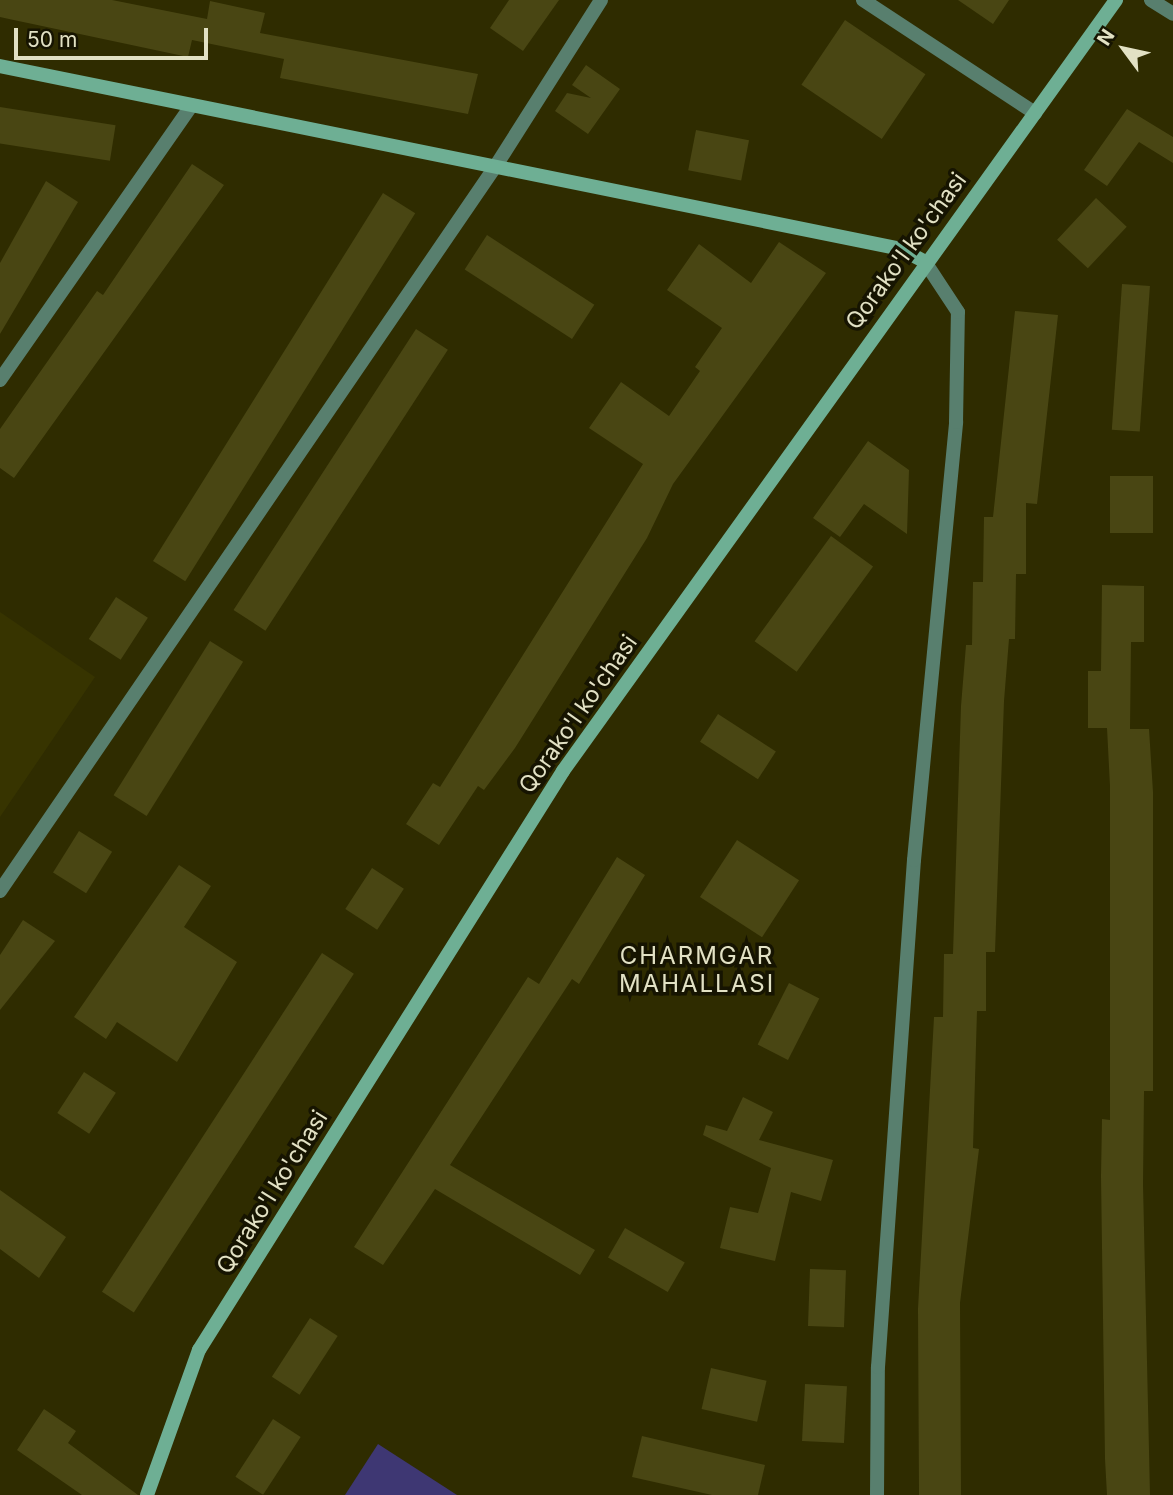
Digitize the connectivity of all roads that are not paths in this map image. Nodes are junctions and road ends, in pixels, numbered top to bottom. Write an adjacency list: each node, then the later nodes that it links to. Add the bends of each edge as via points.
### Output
1 (601, 0): 9 (street)
2 (863, 0): 8 (street)
3 (1116, 0): 8 (street, Qorako'l ko'chasi)
4 (1151, 0): 5 (street)
5 (1173, 14)
6 (0, 66): 7 (street)
7 (192, 104): 9 (street); 11 (street)
8 (1035, 113): 10 (street, Qorako'l ko'chasi)
9 (497, 164): 10 (street, via 901,249); 12 (street)
10 (925, 262): 13 (street, Qorako'l ko'chasi, via 548,794 199,1350); 14 (street, via 958,312 956,422 914,860 878,1367)
11 (0, 380)
12 (0, 891)
13 (147, 1495)
14 (877, 1495)

